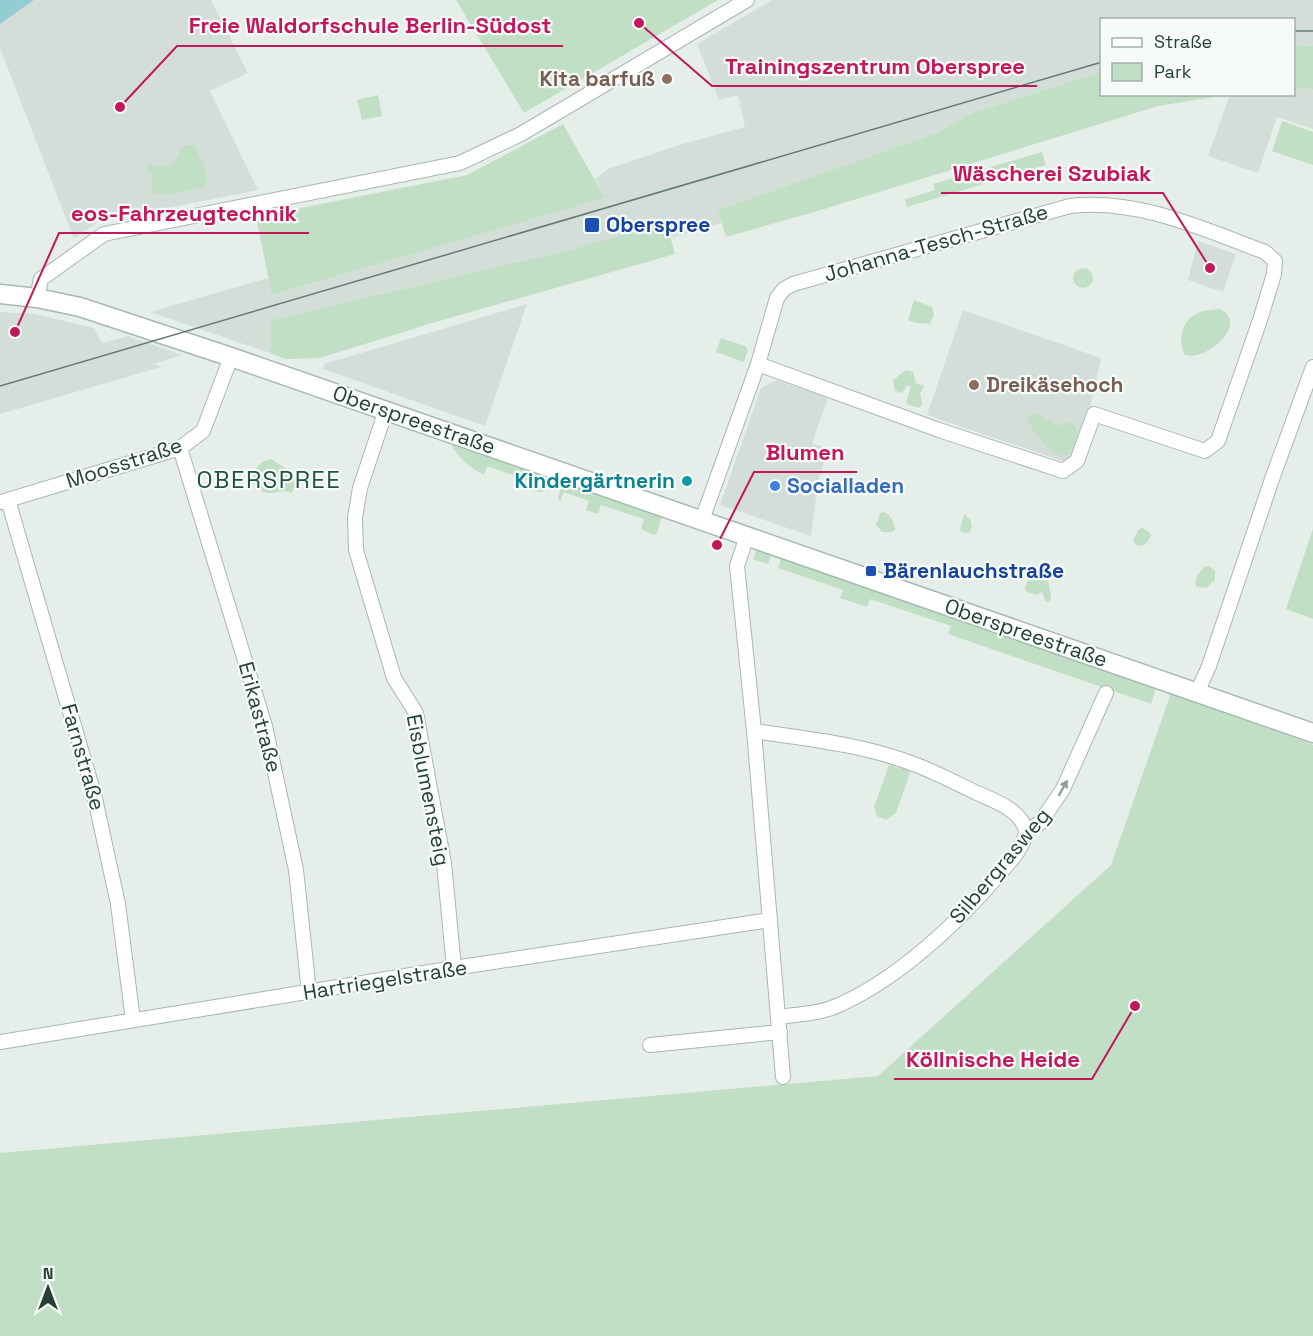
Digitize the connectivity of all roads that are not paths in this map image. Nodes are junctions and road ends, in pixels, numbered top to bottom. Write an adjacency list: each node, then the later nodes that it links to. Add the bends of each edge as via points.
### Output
1 (747, 0): 3 (street, via 521,134 460,163 104,234 41,279)
2 (0, 294): 3 (main road, Oberspreestraße)
3 (37, 298): 4 (main road, Oberspreestraße, via 90,310)
4 (231, 357): 7 (main road, Oberspreestraße); 8 (street, Moosstraße, via 204,431)
5 (758, 364): 5 (street, Johanna-Tesch-Straße, via 777,298 792,284 1070,206 1120,205 1161,215 1265,252 1275,261 1260,320 1218,441 1205,451 1094,414 1077,461 1063,471); 10 (street, Johanna-Tesch-Straße)
6 (1313, 367): 13 (street)
7 (386, 410): 10 (main road, Oberspreestraße); 18 (street, Eisblumensteig, via 360,488 355,518 356,550 394,678 416,713 444,863)
8 (180, 448): 9 (street, Moosstraße); 19 (street, Erikastraße, via 265,726 296,870)
9 (4, 501): 21 (street, Farnstraße, via 94,794 126,954)
10 (702, 520): 11 (main road, Oberspreestraße)
11 (747, 536): 13 (main road, Oberspreestraße); 14 (street, via 737,566)
12 (1107, 693): 16 (street, Silbergrasweg, one-way to 12, via 1040,823 1063,789)
13 (1197, 693): 15 (main road, Oberspreestraße)
14 (754, 731): 16 (street, via 838,742 920,766 996,802 1021,819); 17 (street)
15 (1313, 733)
16 (1026, 831): 20 (street, Silbergrasweg, via 1026,838 1009,863 981,896 913,958 841,1005 819,1013)
17 (770, 920): 18 (street, Hartriegelstraße); 20 (street)
18 (454, 968): 19 (street, Hartriegelstraße)
19 (309, 992): 21 (street, Hartriegelstraße)
20 (778, 1017): 22 (street)
21 (133, 1020): 23 (street, Hartriegelstraße)
22 (780, 1032): 24 (street); 25 (street)
23 (0, 1042)
24 (650, 1045)
25 (783, 1077)

